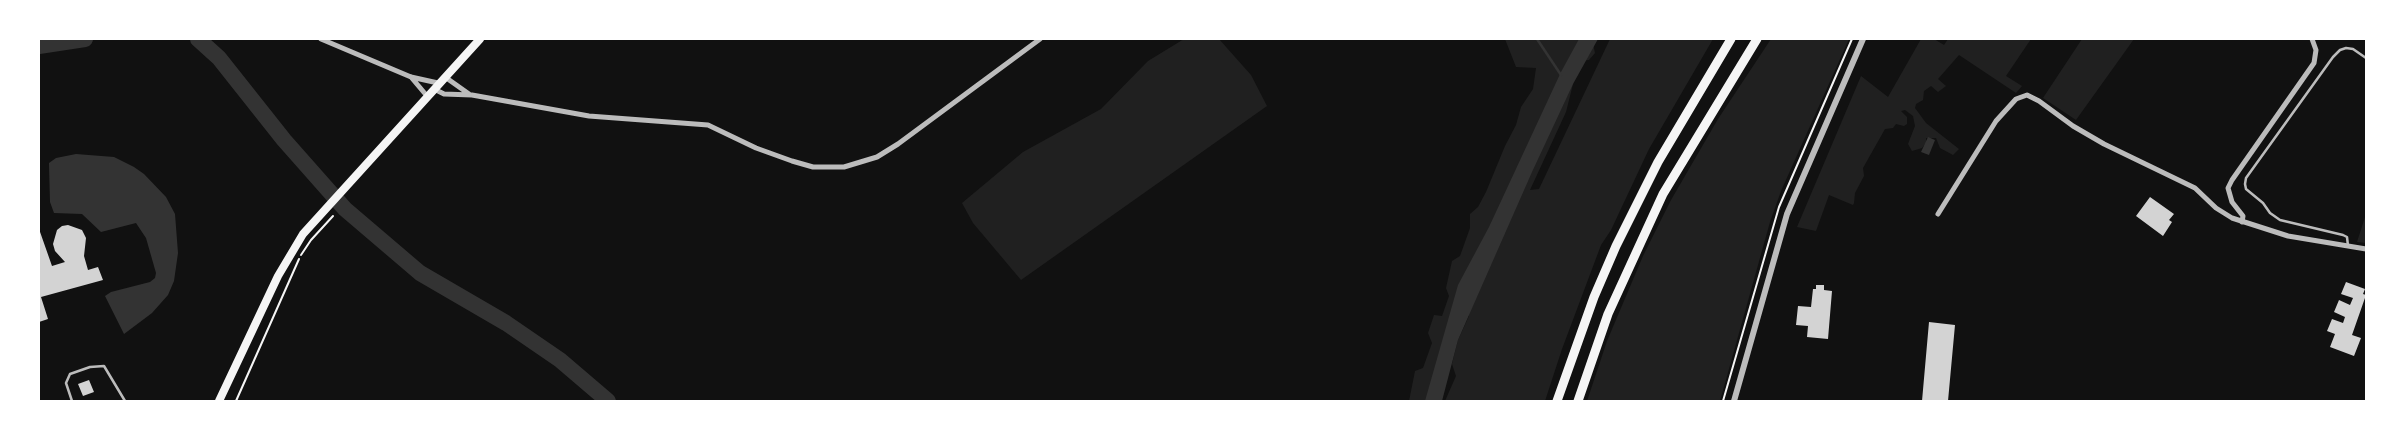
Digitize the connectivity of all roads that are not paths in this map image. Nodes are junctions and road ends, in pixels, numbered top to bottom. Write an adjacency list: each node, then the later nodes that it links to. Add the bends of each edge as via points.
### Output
1 (321, 39): 9 (street)
2 (480, 39): 10 (main road)
3 (1040, 39): 12 (street, via 898,144 877,157 844,167 813,167 792,161 708,125 589,116)
4 (1730, 39): 21 (highway, via 1658,162 1616,246)
5 (1757, 39): 22 (highway, via 1663,194 1608,314)
6 (1863, 39): 23 (street, via 1787,214)
7 (2312, 39): 15 (street, via 2316,50 2314,63 2228,188 2232,202 2243,216)
8 (2366, 58): 16 (lane, via 2346,48 2333,56 2245,184 2246,190 2280,220 2343,235 2347,237)
9 (412, 77): 11 (street); 13 (street)
10 (445, 77): 11 (main road); 12 (street)
11 (436, 86): 12 (street, via 444,94); 13 (main road)
12 (472, 95)
13 (427, 96): 20 (main road, via 303,234 278,276)
14 (1938, 214): 15 (street, via 1996,121 2016,99 2027,96 2104,144 2195,188 2216,208)
15 (2242, 222): 16 (street, via 2288,236)
16 (2348, 246): 17 (street)
17 (2366, 249)
18 (72, 401): 19 (lane, via 66,383 70,374 104,366)
19 (125, 401)
20 (219, 401)
21 (1557, 401)
22 (1578, 401)
23 (1734, 401)

